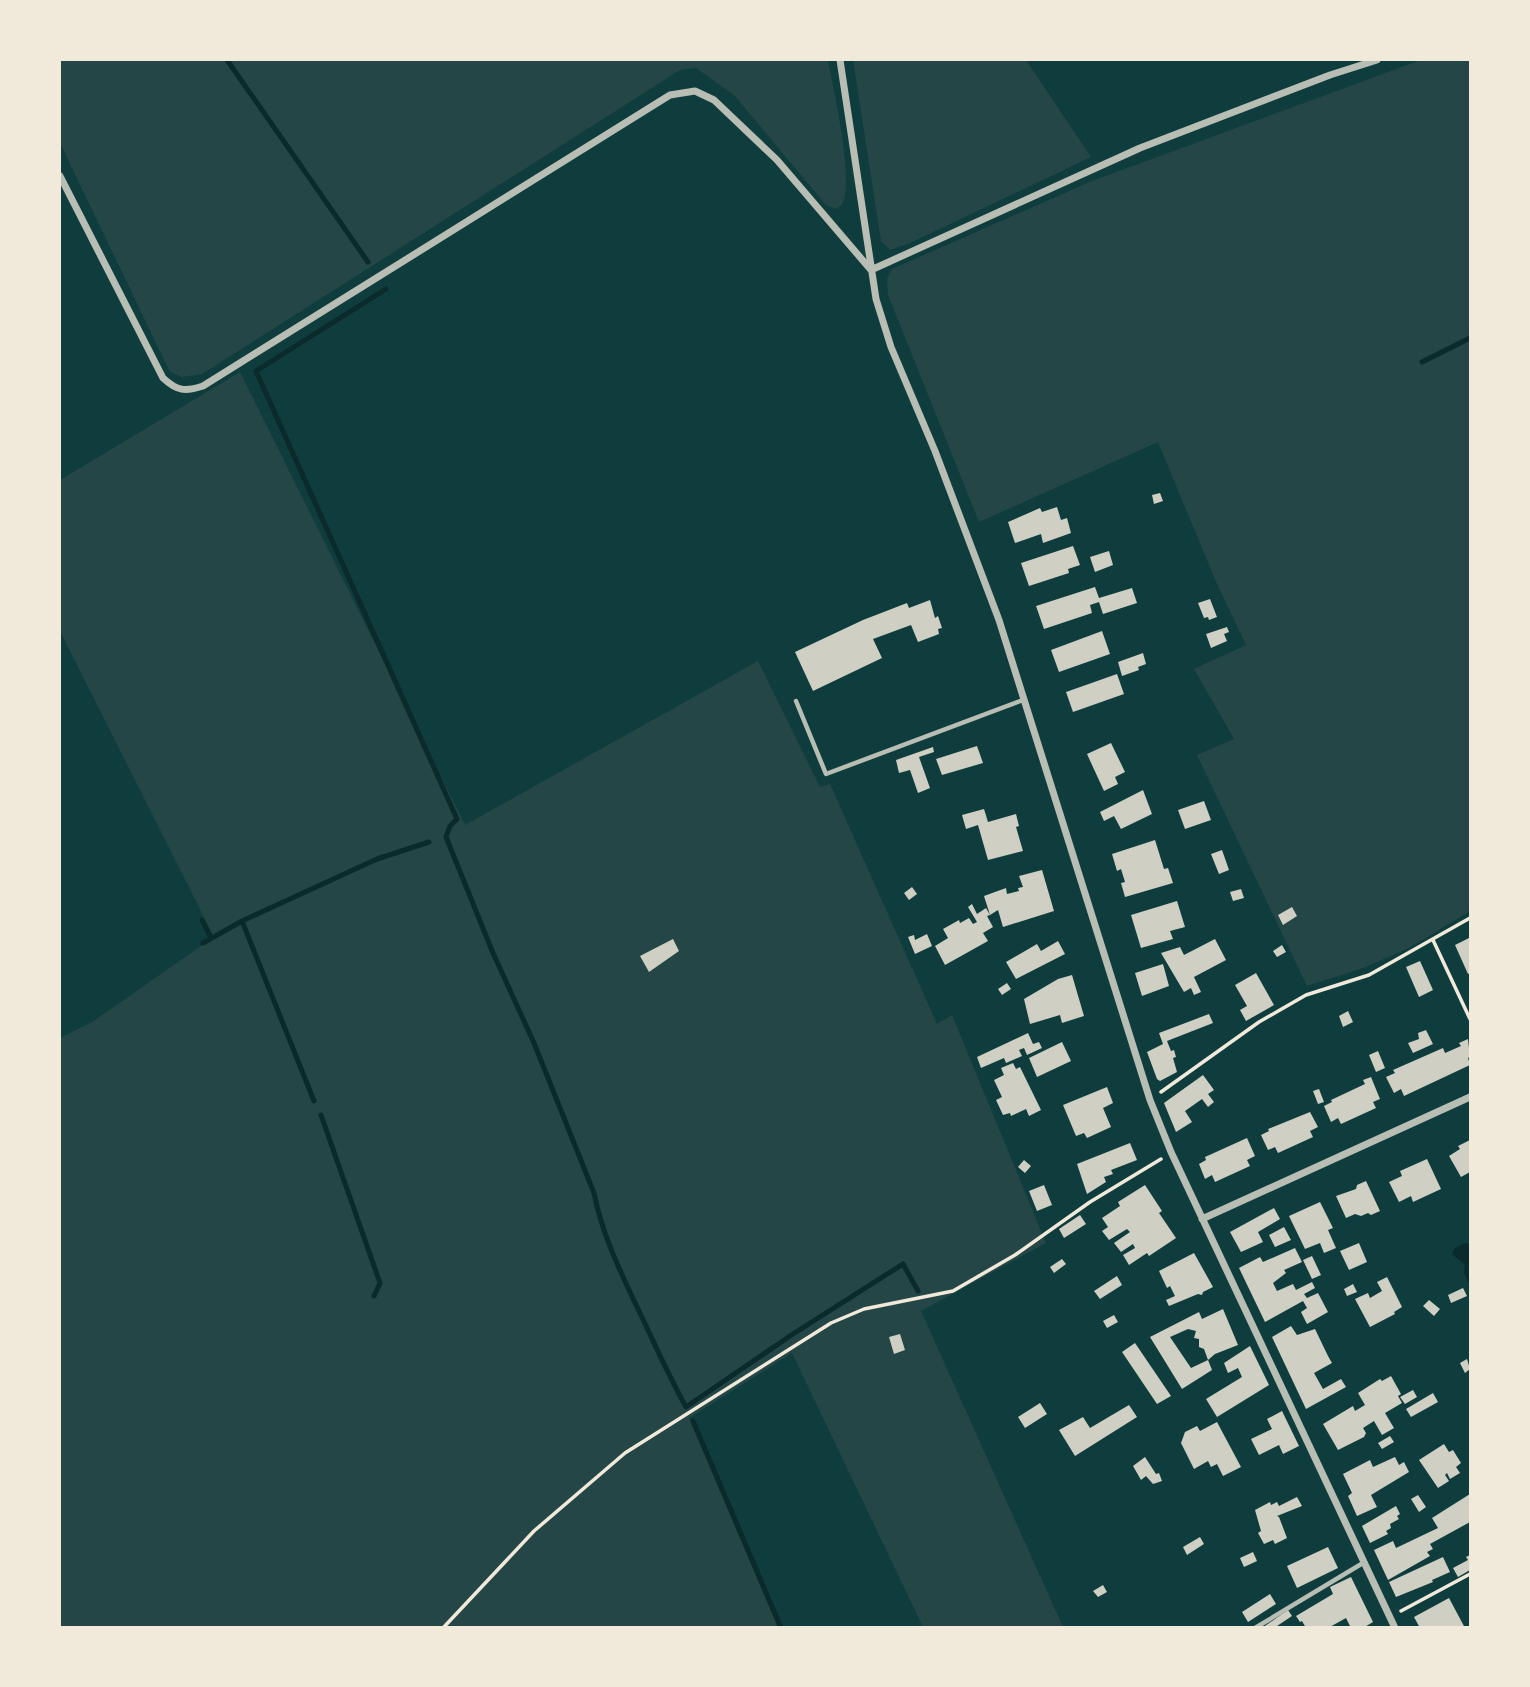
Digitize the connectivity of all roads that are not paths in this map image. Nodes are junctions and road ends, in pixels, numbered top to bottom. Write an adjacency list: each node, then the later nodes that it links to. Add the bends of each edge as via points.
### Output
1 (840, 60): 4 (street)
2 (1377, 60): 4 (street, via 1140,148)
3 (60, 176): 4 (street, via 163,378 174,388 187,391 203,386 670,95 695,91 714,100 777,160)
4 (871, 270): 5 (street, via 891,346 999,620)
5 (1024, 699): 6 (lane, via 826,775); 8 (street, via 1150,1100)
6 (796, 701)
7 (1471, 1097): 8 (street)
8 (1202, 1219): 9 (street)
9 (1363, 1563): 10 (lane); 11 (street)
10 (1255, 1628)
11 (1395, 1628)

